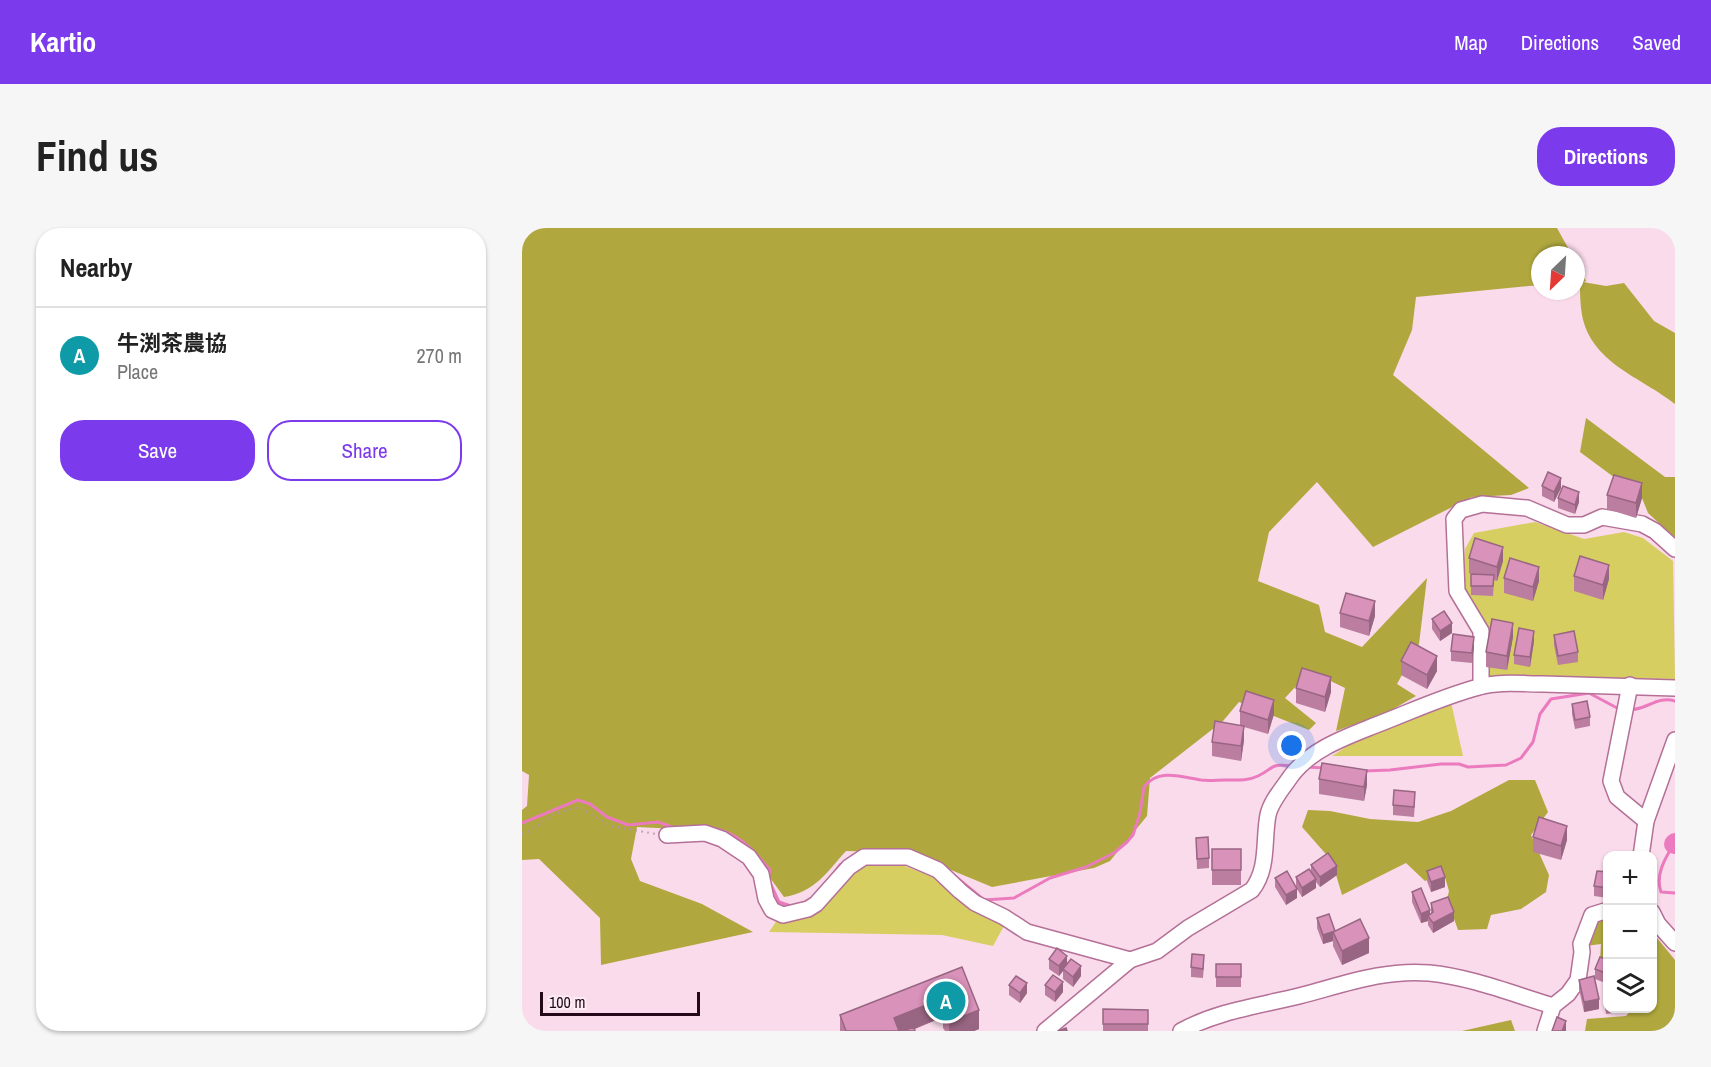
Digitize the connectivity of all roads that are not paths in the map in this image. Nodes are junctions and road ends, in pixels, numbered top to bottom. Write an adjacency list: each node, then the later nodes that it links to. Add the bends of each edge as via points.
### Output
1 (1675, 549): 3 (street, via 1656,531 1628,521 1602,517 1584,525 1567,525 1527,508 1482,504 1461,510 1454,519 1457,591 1481,631)
2 (1630, 685): 3 (street); 4 (street); 6 (street, via 1611,781 1617,797)
3 (1481, 686): 12 (street, via 1357,733 1314,754 1293,774 1271,805 1263,864 1252,890 1157,951)
4 (1675, 688)
5 (1675, 740): 6 (street)
6 (1646, 821): 8 (street)
7 (667, 836): 12 (street, via 705,833 722,839 748,857 761,874 772,910 783,915 816,904 849,867 864,857 908,857 938,870 975,903 1027,932)
8 (1642, 851)
9 (1603, 912): 13 (street, via 1592,915 1581,944 1578,980)
10 (1657, 922): 11 (street)
11 (1675, 943)
12 (1130, 960): 14 (street)
13 (1553, 1006): 15 (street, via 1447,975 1406,972 1240,1008); 16 (street)
14 (1045, 1031)
15 (1181, 1031)
16 (1545, 1031)

